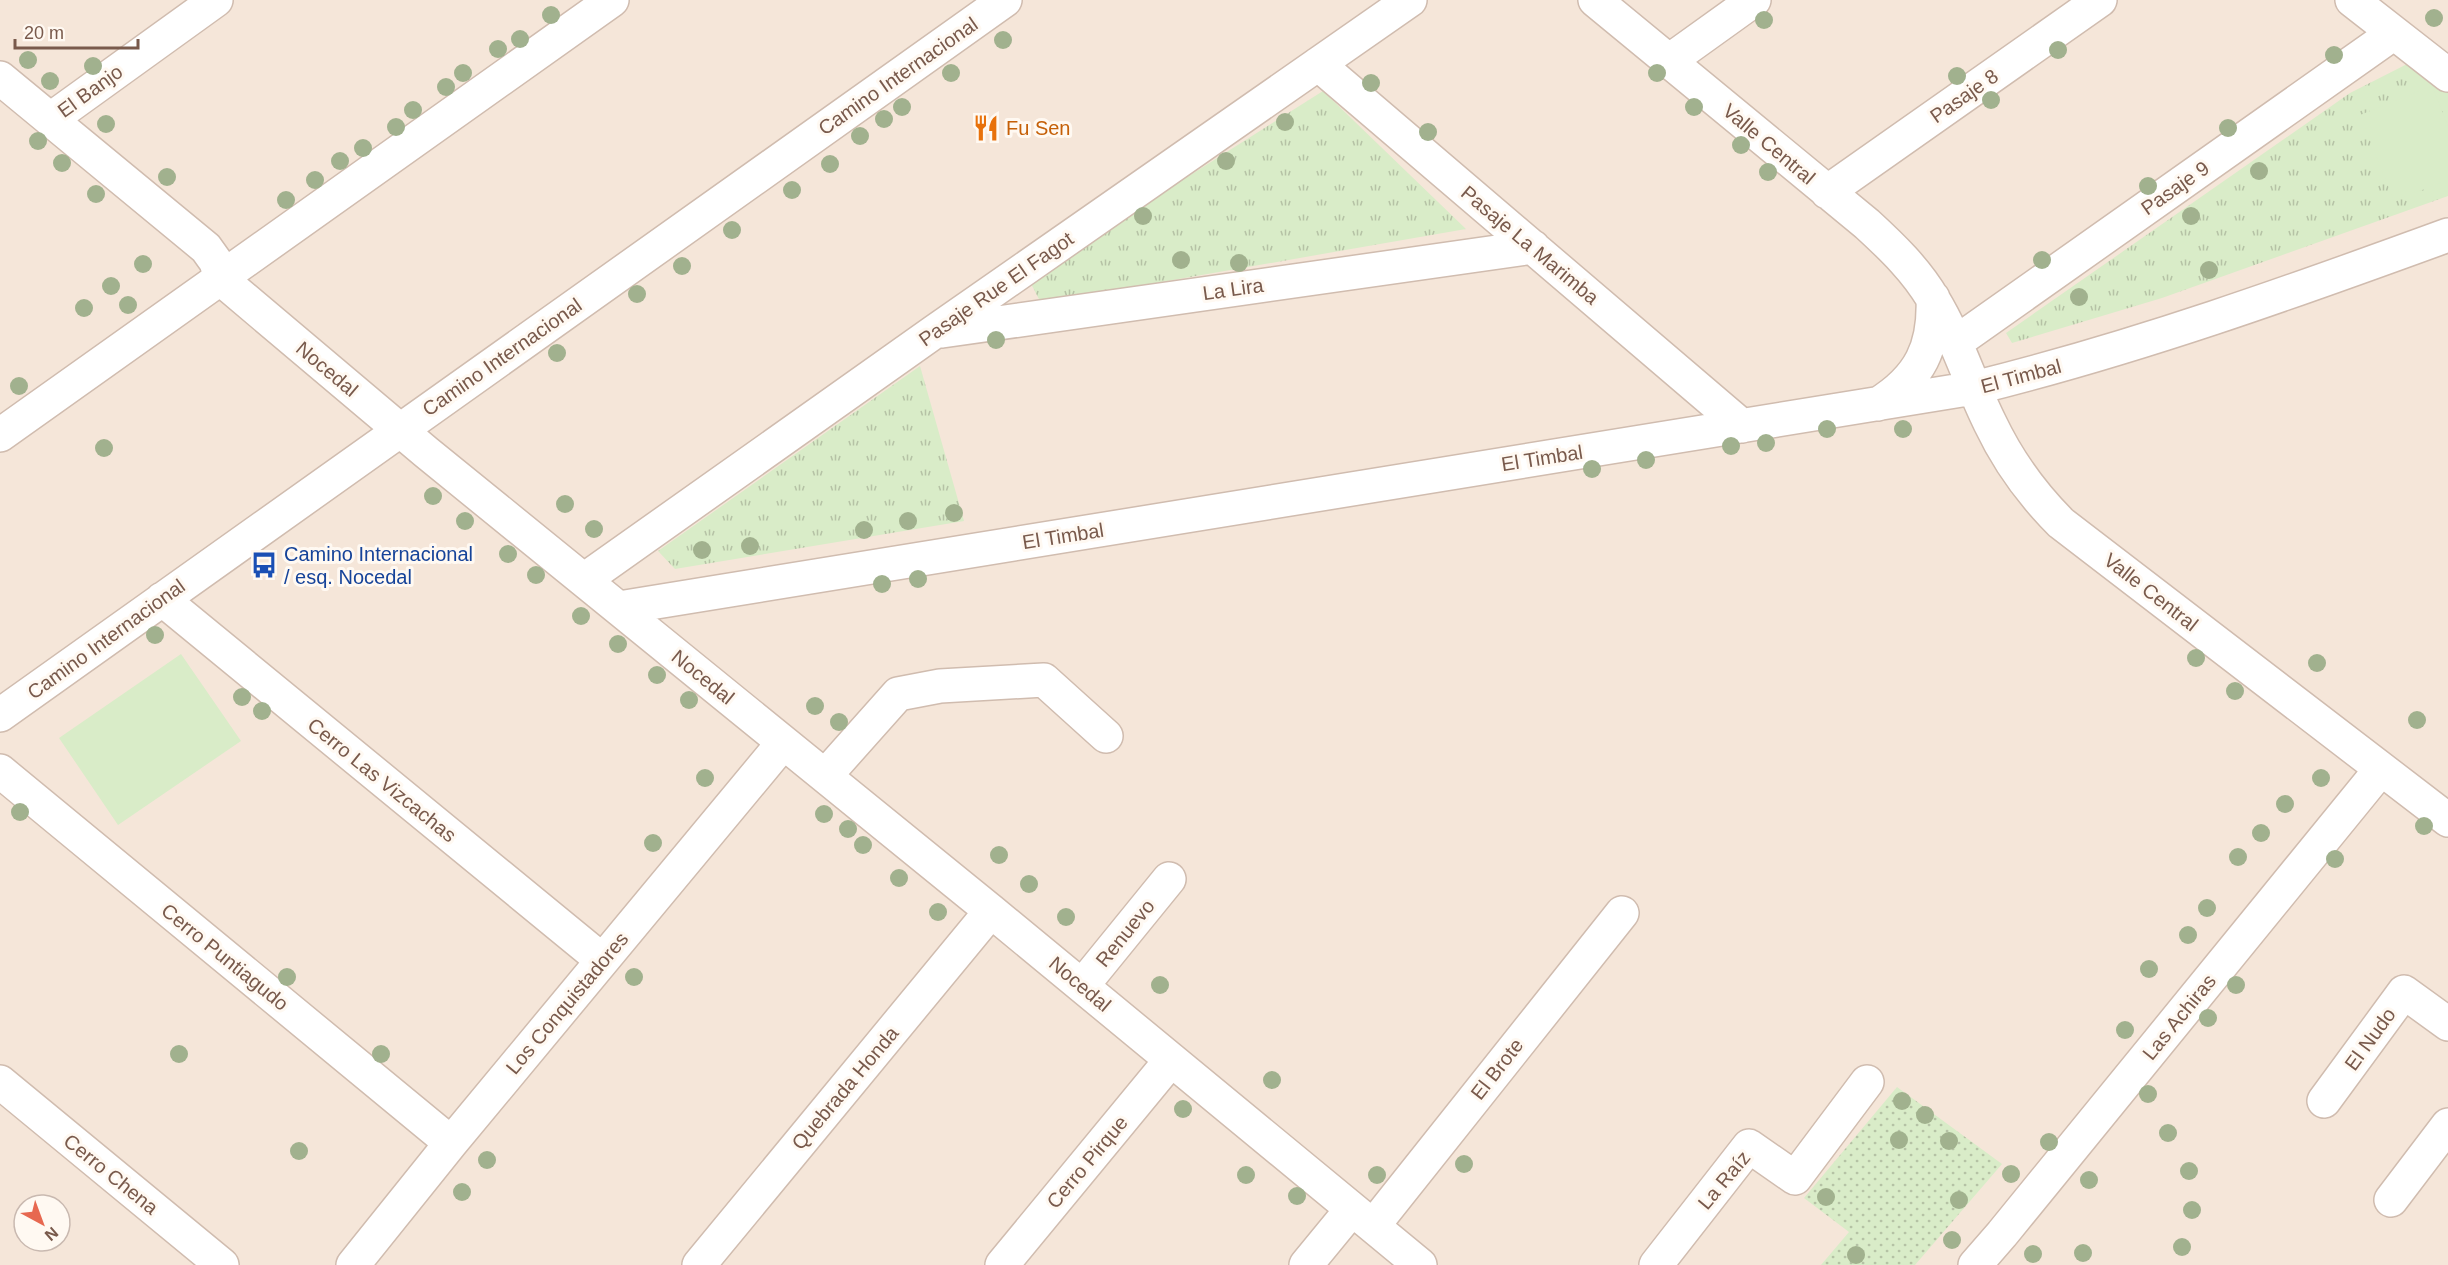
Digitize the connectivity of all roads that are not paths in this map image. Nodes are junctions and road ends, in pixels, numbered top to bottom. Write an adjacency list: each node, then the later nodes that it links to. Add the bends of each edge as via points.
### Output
1 (216, 0): 14 (street, El Banjo)
2 (612, 0): 18 (street)
3 (1005, 0): 25 (street, Camino Internacional)
4 (1410, 0): 11 (street, Pasaje Rue El Fagot)
5 (1595, 0): 10 (street, Valle Central)
6 (1754, 0): 10 (street)
7 (2100, 0): 15 (street, Pasaje 8)
8 (2352, 0): 9 (street)
9 (2394, 33): 12 (street); 21 (street, Pasaje 9)
10 (1668, 61): 15 (street, Valle Central)
11 (1318, 64): 17 (street, Pasaje La Marimba); 20 (street, Pasaje Rue El Fagot)
12 (2448, 75)
13 (0, 78): 14 (street, Nocedal)
14 (51, 119): 18 (street, Nocedal, via 206,248)
15 (1827, 192): 19 (street, Valle Central, via 1892,246)
16 (2448, 235): 22 (street, El Timbal, via 2220,317)
17 (1533, 247): 20 (street, La Lira); 24 (street, Pasaje La Marimba)
18 (221, 279): 25 (street, Nocedal); 26 (street)
19 (1933, 298): 21 (street, Valle Central); 23 (street, via 1934,319 1923,359 1911,377)
20 (934, 332): 27 (street, Pasaje Rue El Fagot)
21 (1955, 343): 22 (street, Valle Central)
22 (1974, 388): 23 (street, El Timbal); 33 (street, Valle Central, via 2018,472 2061,523)
23 (1878, 404): 24 (street, El Timbal)
24 (1742, 426): 29 (street, El Timbal)
25 (399, 430): 27 (street, Nocedal); 28 (street, Camino Internacional)
26 (0, 435)
27 (584, 580): 29 (street, Nocedal)
28 (162, 599): 30 (street, Camino Internacional); 40 (street, Cerro Las Vizcachas)
29 (619, 608): 32 (street, Nocedal)
30 (0, 715)
31 (1106, 736): 35 (street, via 1044,680 940,686 898,694)
32 (783, 743): 35 (street, Nocedal); 40 (street, Los Conquistadores)
33 (2381, 769): 36 (street, Valle Central); 58 (street, Las Achiras)
34 (0, 771): 48 (street, Cerro Puntiagudo)
35 (825, 776): 38 (street, Nocedal)
36 (2448, 820)
37 (1169, 879): 41 (street, Renuevo)
38 (992, 911): 41 (street, Nocedal); 53 (street, Quebrada Honda)
39 (1622, 913): 50 (street, El Brote)
40 (602, 960): 48 (street, Los Conquistadores)
41 (1082, 986): 43 (street, Nocedal)
42 (2448, 1024): 46 (street, El Nudo, via 2404,992)
43 (1171, 1060): 50 (street, Nocedal); 54 (street, Cerro Pirque)
44 (0, 1082): 51 (street, Cerro Chena)
45 (1867, 1082): 57 (street, La Raíz, via 1795,1178 1749,1146)
46 (2324, 1101)
47 (2448, 1125): 49 (street)
48 (451, 1143): 52 (street, Los Conquistadores)
49 (2391, 1200)
50 (1362, 1218): 55 (street, El Brote); 56 (street, Nocedal)
51 (222, 1265)
52 (352, 1265)
53 (699, 1265)
54 (1002, 1265)
55 (1306, 1265)
56 (1420, 1265)
57 (1656, 1265)
58 (1975, 1265)

